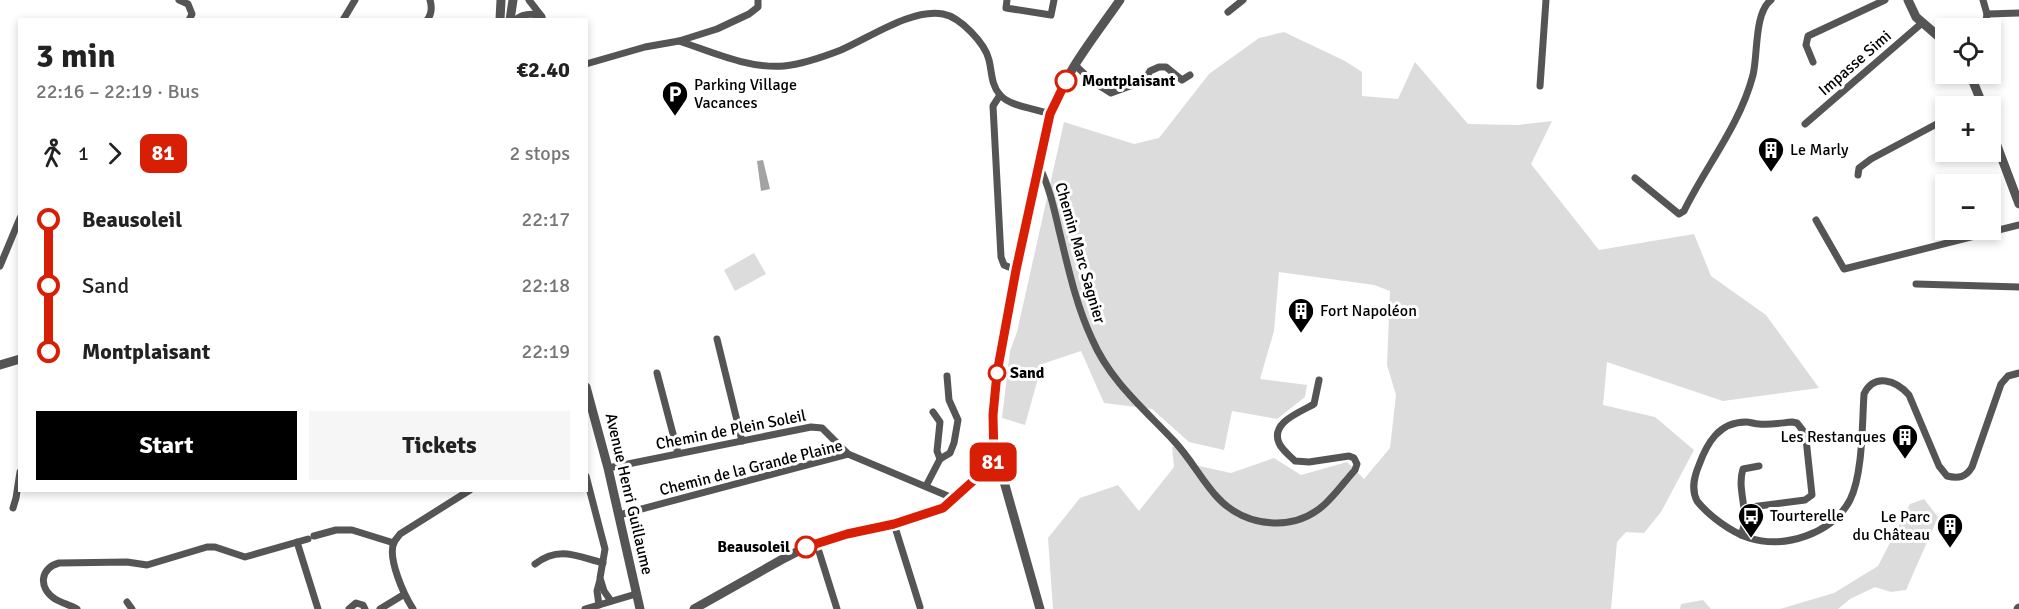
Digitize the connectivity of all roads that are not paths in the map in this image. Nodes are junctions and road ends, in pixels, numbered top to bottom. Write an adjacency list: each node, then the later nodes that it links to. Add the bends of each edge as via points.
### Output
1 (179, 0): 21 (street, via 188,4)
2 (343, 0): 17 (street)
3 (430, 0): 23 (street)
4 (501, 0): 24 (street)
5 (513, 0): 25 (street)
6 (529, 0): 27 (street)
7 (758, 0): 31 (street, via 758,7 749,14)
8 (1007, 0): 9 (street, via 1006,8 1051,15)
9 (1054, 0)
10 (1120, 0): 34 (street)
11 (1242, 0): 18 (street)
12 (1546, 0): 36 (street)
13 (1771, 0): 44 (street, via 1759,26 1748,91 1684,211 1679,214)
14 (1885, 0): 33 (street, via 1808,36 1806,45)
15 (1908, 0): 29 (street)
16 (1983, 0): 20 (street)
17 (353, 2): 22 (street)
18 (1228, 12)
19 (2019, 13): 20 (street)
20 (1986, 14): 28 (street)
21 (190, 18)
22 (344, 18)
23 (428, 18)
24 (500, 18)
25 (510, 18)
26 (518, 18): 27 (street, via 533,13)
27 (542, 18)
28 (1986, 18)
29 (1922, 23): 30 (street); 39 (street, Impasse Simi)
30 (1935, 34)
31 (679, 42): 32 (street); 37 (street, via 765,67 785,66 825,56 917,15 941,13 962,24 984,50)
32 (588, 62)
33 (1813, 62)
34 (1075, 65): 35 (street, via 1111,93 1144,81 1150,71 1159,67 1166,67 1182,80); 38 (street)
35 (1190, 75)
36 (1540, 86)
37 (1000, 95): 38 (street); 50 (street, via 993,106 1001,257 1004,265)
38 (1050, 114): 42 (street)
39 (1805, 124)
40 (1935, 125): 43 (street, via 1871,159 1859,168)
41 (2001, 156): 45 (street)
42 (1039, 166): 50 (street); 59 (street, Chemin Marc Sagnier, via 1085,324 1105,364 1119,386 1187,455 1219,499 1248,519 1277,523 1299,518 1324,505 1355,470 1357,464 1349,456 1295,461 1280,445 1277,436 1283,422 1314,404)
43 (1858, 175)
44 (1635, 178)
45 (2019, 204)
46 (1816, 220): 48 (street, via 1844,270)
47 (18, 223): 49 (street)
48 (2019, 225)
49 (0, 266)
50 (1016, 270): 66 (street, via 997,373)
51 (1916, 284): 52 (street)
52 (2019, 287)
53 (717, 339): 62 (street)
54 (18, 360): 55 (street)
55 (0, 365)
56 (657, 372): 63 (street)
57 (2019, 373): 78 (street, via 2008,376 2001,384 1972,467 1958,478 1947,476 1939,466 1903,388 1891,381 1873,384 1864,394 1857,476 1844,510 1815,532 1798,538 1771,542)
58 (946, 376): 65 (street, via 949,400 958,420 950,453)
59 (1319, 380)
60 (588, 394): 68 (street, Avenue Henri Guillaume)
61 (933, 412): 65 (street, via 940,422)
62 (742, 441): 63 (street, Chemin de Plein Soleil); 64 (street, Chemin de Plein Soleil, via 822,428)
63 (678, 453): 68 (street, Chemin de Plein Soleil)
64 (848, 454): 71 (street, Chemin de la Grande Plaine); 76 (street, Chemin de la Grande Plaine)
65 (940, 459): 71 (street)
66 (994, 459): 73 (street); 102 (street, via 1001,471)
67 (1759, 466): 75 (street, via 1743,469 1741,474)
68 (608, 468): 76 (street, Avenue Henri Guillaume)
69 (588, 484): 82 (street, via 605,549)
70 (18, 485): 74 (street)
71 (926, 486): 73 (street, Chemin de la Grande Plaine)
72 (467, 492): 81 (street, via 400,534)
73 (955, 499): 77 (street, via 943,508)
74 (13, 507)
75 (1746, 511): 78 (street); 78 (street, via 1751,507 1805,500 1812,495 1806,440 1797,423 1730,424 1717,433 1704,451 1694,477 1694,496 1700,506)
76 (619, 515): 85 (street, Avenue Henri Guillaume)
77 (894, 524): 80 (street); 90 (street)
78 (1741, 535)
79 (297, 542): 81 (street, via 336,530 352,530); 91 (street, via 244,557 207,547 147,565 52,565 44,576 47,591); 93 (street)
80 (816, 542): 100 (street); 101 (street)
81 (394, 543): 86 (street, via 392,556)
82 (603, 563): 83 (street, via 560,552); 84 (street)
83 (535, 564)
84 (600, 578): 87 (street); 89 (street)
85 (636, 594): 87 (street); 99 (street, Avenue Henri Guillaume)
86 (403, 595): 96 (street); 97 (street)
87 (611, 601): 89 (street)
88 (127, 602): 92 (street)
89 (599, 605): 98 (street)
90 (920, 607)
91 (76, 609)
92 (132, 609)
93 (318, 609)
94 (349, 609): 95 (street, via 356,603)
95 (365, 609)
96 (380, 609)
97 (413, 609)
98 (585, 609)
99 (640, 609)
100 (694, 609)
101 (837, 609)
102 (1040, 609)

